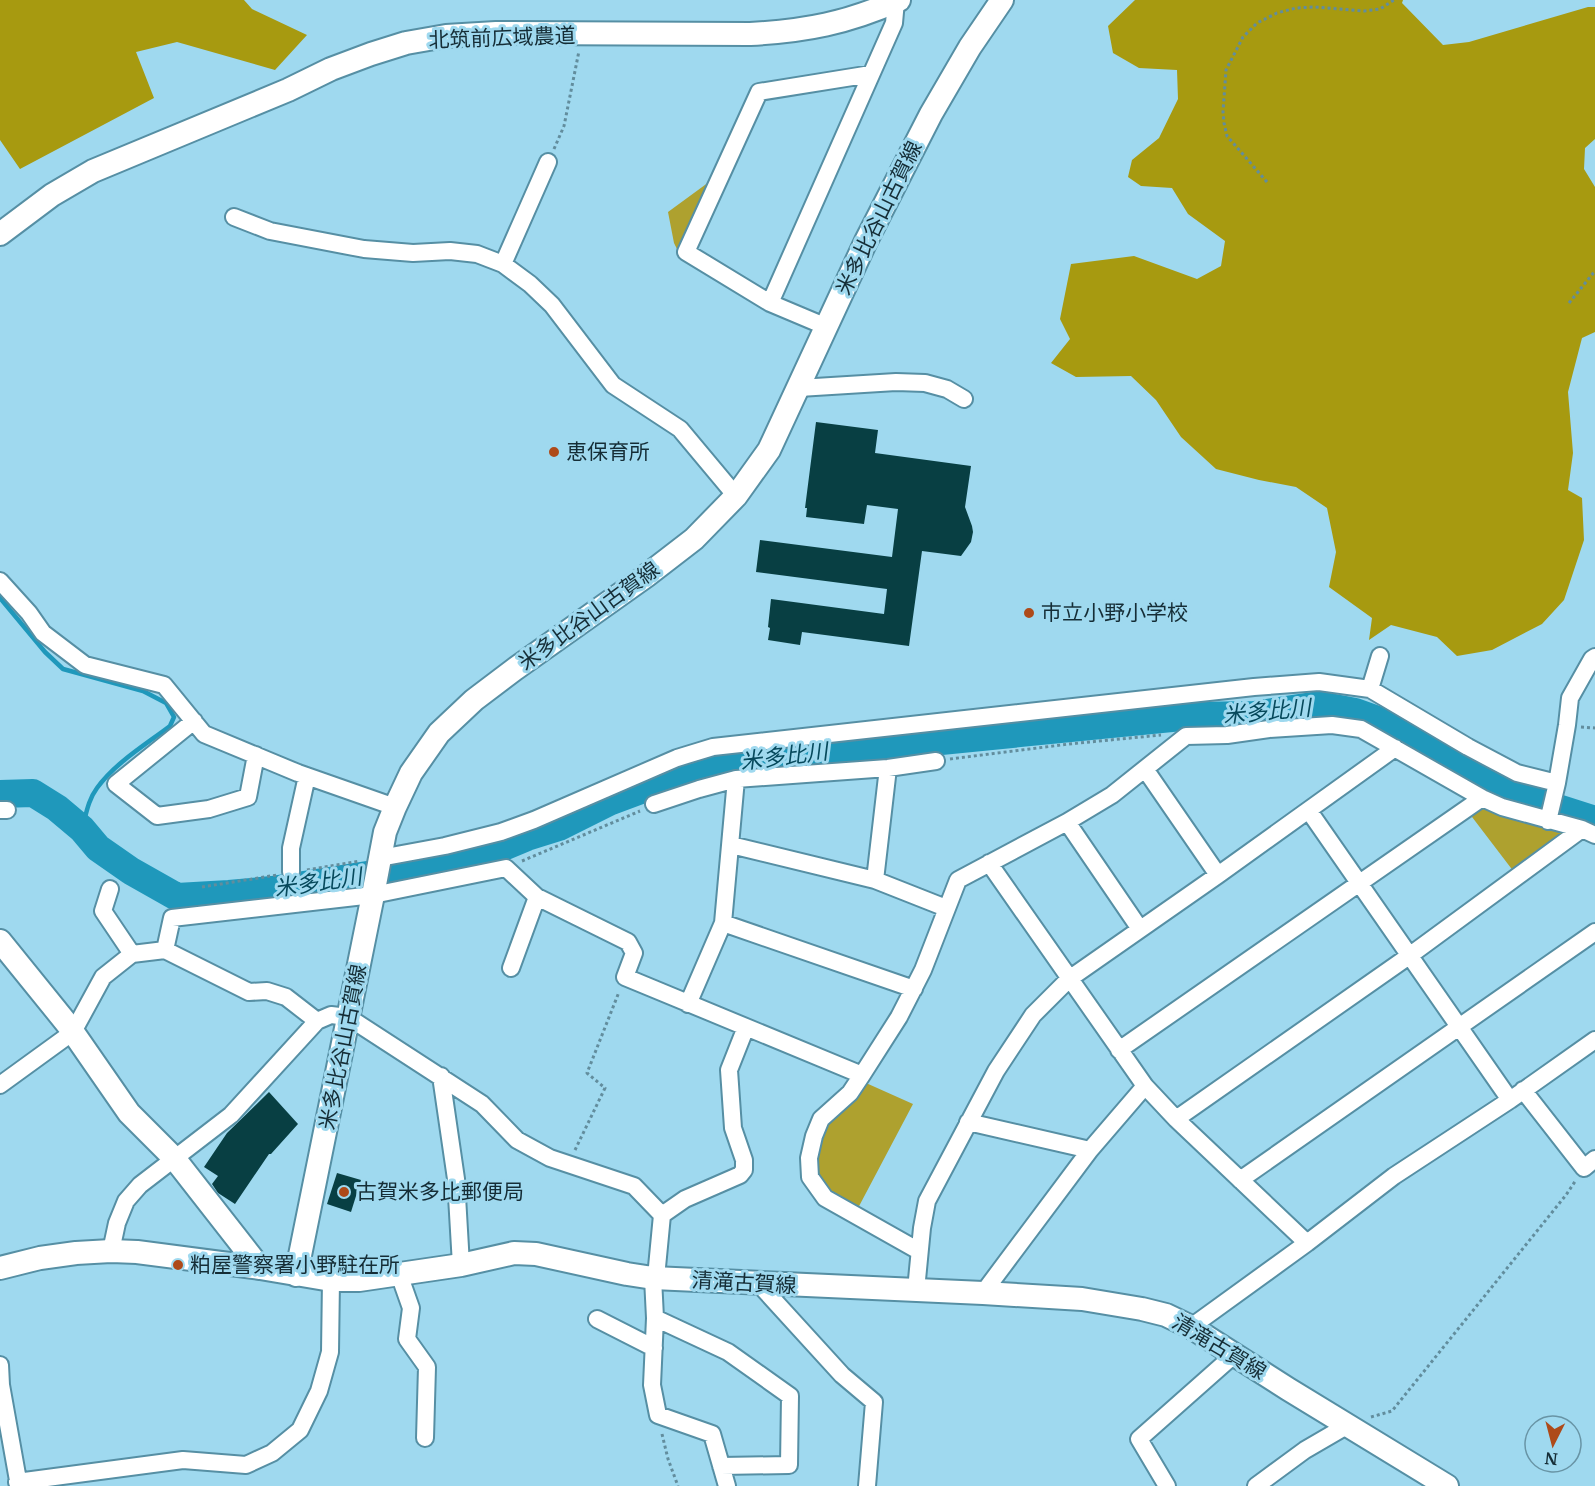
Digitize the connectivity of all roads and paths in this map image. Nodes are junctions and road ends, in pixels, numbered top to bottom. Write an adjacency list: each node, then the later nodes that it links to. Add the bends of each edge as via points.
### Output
1 (989, 0): 6 (main road)
2 (1002, 0): 6 (main road, 米多比谷山古賀線)
3 (1394, 0): 9 (path, via 1372,10 1296,8 1257,24 1244,37 1226,70 1224,123 1227,136)
4 (897, 1): 5 (main road, 北筑前広域農道, via 857,17 787,32); 7 (street, via 894,23)
5 (582, 34): 8 (path, via 564,126); 11 (main road, 北筑前広域農道, via 446,36 371,54 93,171 52,195)
6 (970, 47): 16 (main road, 米多比谷山古賀線, via 866,241)
7 (871, 74): 14 (street); 14 (street, via 759,92 686,252)
8 (548, 162): 12 (street)
9 (1267, 182)
10 (234, 217): 12 (street, via 270,231 364,249 450,251 477,254)
11 (0, 234)
12 (502, 264): 19 (street, via 552,305 613,385 680,429)
13 (1595, 271): 15 (path)
14 (770, 303): 16 (street)
15 (1569, 303)
16 (827, 327): 17 (main road, 米多比谷山古賀線)
17 (799, 388): 18 (street, via 925,383); 19 (main road, 米多比谷山古賀線, via 769,450)
18 (964, 399)
19 (736, 496): 36 (main road, 米多比谷山古賀線, via 694,539 474,700 439,733 411,773)
20 (0, 581): 24 (street, via 43,633 85,665 164,685)
21 (1380, 656): 23 (street)
22 (1595, 657): 33 (street, via 1570,698)
23 (1370, 689): 33 (street, via 1517,773); 42 (street, via 1319,682 1254,687 713,747 677,758 501,832)
24 (194, 721): 27 (street, via 204,734); 27 (street, via 116,784 157,816 209,809 248,797)
25 (1186, 736): 26 (street, via 1332,725 1361,729); 28 (path, via 1156,734); 30 (street)
26 (1395, 748): 34 (street); 37 (street)
27 (256, 756): 31 (street)
28 (936, 761): 29 (street)
29 (888, 768): 32 (street); 47 (street)
30 (1145, 769): 39 (street); 46 (street)
31 (307, 776): 36 (street); 45 (street, via 291,848)
32 (736, 779): 35 (street); 41 (street)
33 (1557, 783): 38 (street)
34 (1482, 798): 38 (street); 48 (street)
35 (654, 804): 44 (path)
36 (395, 807): 42 (main road, 米多比谷山古賀線)
37 (1309, 811): 46 (street); 48 (street)
38 (1548, 821): 40 (street)
39 (1067, 822): 43 (street); 54 (street)
40 (1588, 832): 59 (street)
41 (731, 845): 47 (street); 53 (street)
42 (380, 858): 50 (main road, 米多比谷山古賀線)
43 (989, 863): 52 (street, via 958,880); 62 (street)
44 (506, 868): 50 (street); 51 (street)
45 (291, 873)
46 (1218, 875): 54 (street)
47 (875, 879): 52 (street)
48 (1359, 884): 59 (street); 71 (street)
49 (110, 889): 58 (street, via 103,911)
50 (374, 892): 57 (street, via 172,918); 65 (main road, 米多比谷山古賀線)
51 (537, 897): 60 (street); 61 (street, via 628,942 634,953)
52 (946, 908): 63 (street)
53 (723, 923): 63 (street); 64 (street)
54 (1140, 929): 62 (street)
55 (1595, 932): 68 (street)
56 (0, 941): 69 (main road)
57 (165, 950): 58 (street); 66 (street, via 249,992 267,991 286,997)
58 (132, 954): 69 (street, via 103,977)
59 (1409, 956): 68 (street); 78 (street)
60 (511, 968)
61 (625, 977): 64 (street); 83 (path, via 587,1073 605,1088)
62 (1069, 979): 71 (street); 79 (street, via 1033,1015)
63 (914, 989): 72 (street)
64 (688, 1004): 67 (street)
65 (348, 1017): 66 (street, via 331,1015); 73 (street); 93 (main road, 米多比谷山古賀線)
66 (317, 1021): 81 (street, via 231,1115)
67 (746, 1027): 72 (street); 85 (street, via 729,1070 733,1128 744,1170)
68 (1459, 1028): 77 (street); 84 (street)
69 (73, 1032): 74 (street); 81 (main road, via 129,1113)
70 (1595, 1040): 76 (street)
71 (1119, 1050): 75 (street)
72 (862, 1075): 88 (street, via 850,1093 821,1119 809,1158 810,1177 825,1198)
73 (441, 1076): 83 (street, via 482,1104 517,1140); 89 (street, via 456,1179)
74 (2, 1077)
75 (1145, 1086): 78 (street); 80 (street)
76 (1523, 1090): 77 (street); 82 (street)
77 (1510, 1100): 86 (street, via 1394,1176)
78 (1176, 1119): 84 (street)
79 (968, 1122): 80 (street); 88 (street, via 927,1201)
80 (1090, 1149): 98 (street)
81 (174, 1158): 87 (street, via 126,1201); 91 (main road)
82 (1589, 1164): 106 (path, via 1392,1411)
83 (568, 1165): 85 (street, via 634,1186)
84 (1240, 1180): 86 (street)
85 (662, 1215): 94 (street)
86 (1308, 1243): 101 (street)
87 (111, 1251): 90 (main road, 清滝古賀線, via 40,1258); 91 (main road, 清滝古賀線)
88 (919, 1251): 97 (street)
89 (461, 1265): 92 (main road, 清滝古賀線); 94 (main road, 清滝古賀線, via 514,1253 536,1254)
90 (0, 1268)
91 (260, 1268): 93 (main road, 清滝古賀線)
92 (399, 1274): 95 (main road, 清滝古賀線); 107 (street, via 411,1308 407,1339 427,1367)
93 (296, 1275): 95 (main road, 清滝古賀線)
94 (653, 1278): 96 (main road, 清滝古賀線); 99 (street)
95 (331, 1280): 109 (street, via 330,1352 319,1391 300,1430 272,1453 246,1465 183,1460)
96 (759, 1284): 97 (main road, 清滝古賀線); 112 (street, via 842,1375 874,1402)
97 (916, 1290): 98 (main road, 清滝古賀線)
98 (983, 1293): 101 (main road, 清滝古賀線, via 1082,1299 1166,1315)
99 (655, 1318): 102 (street); 108 (street, via 728,1352 790,1396 789,1465)
100 (597, 1319): 102 (street)
101 (1191, 1326): 103 (main road, 清滝古賀線)
102 (654, 1348): 105 (street, via 652,1385)
103 (1235, 1354): 106 (main road, 清滝古賀線); 113 (street, via 1139,1439)
104 (0, 1365): 109 (street)
105 (658, 1415): 108 (street, via 712,1434); 110 (path)
106 (1348, 1425): 114 (street, via 1305,1450); 115 (main road, 清滝古賀線)
107 (425, 1438)
108 (722, 1466): 111 (street)
109 (18, 1484)
110 (678, 1486)
111 (727, 1486)
112 (867, 1486)
113 (1167, 1486)
114 (1257, 1486)
115 (1447, 1486)

